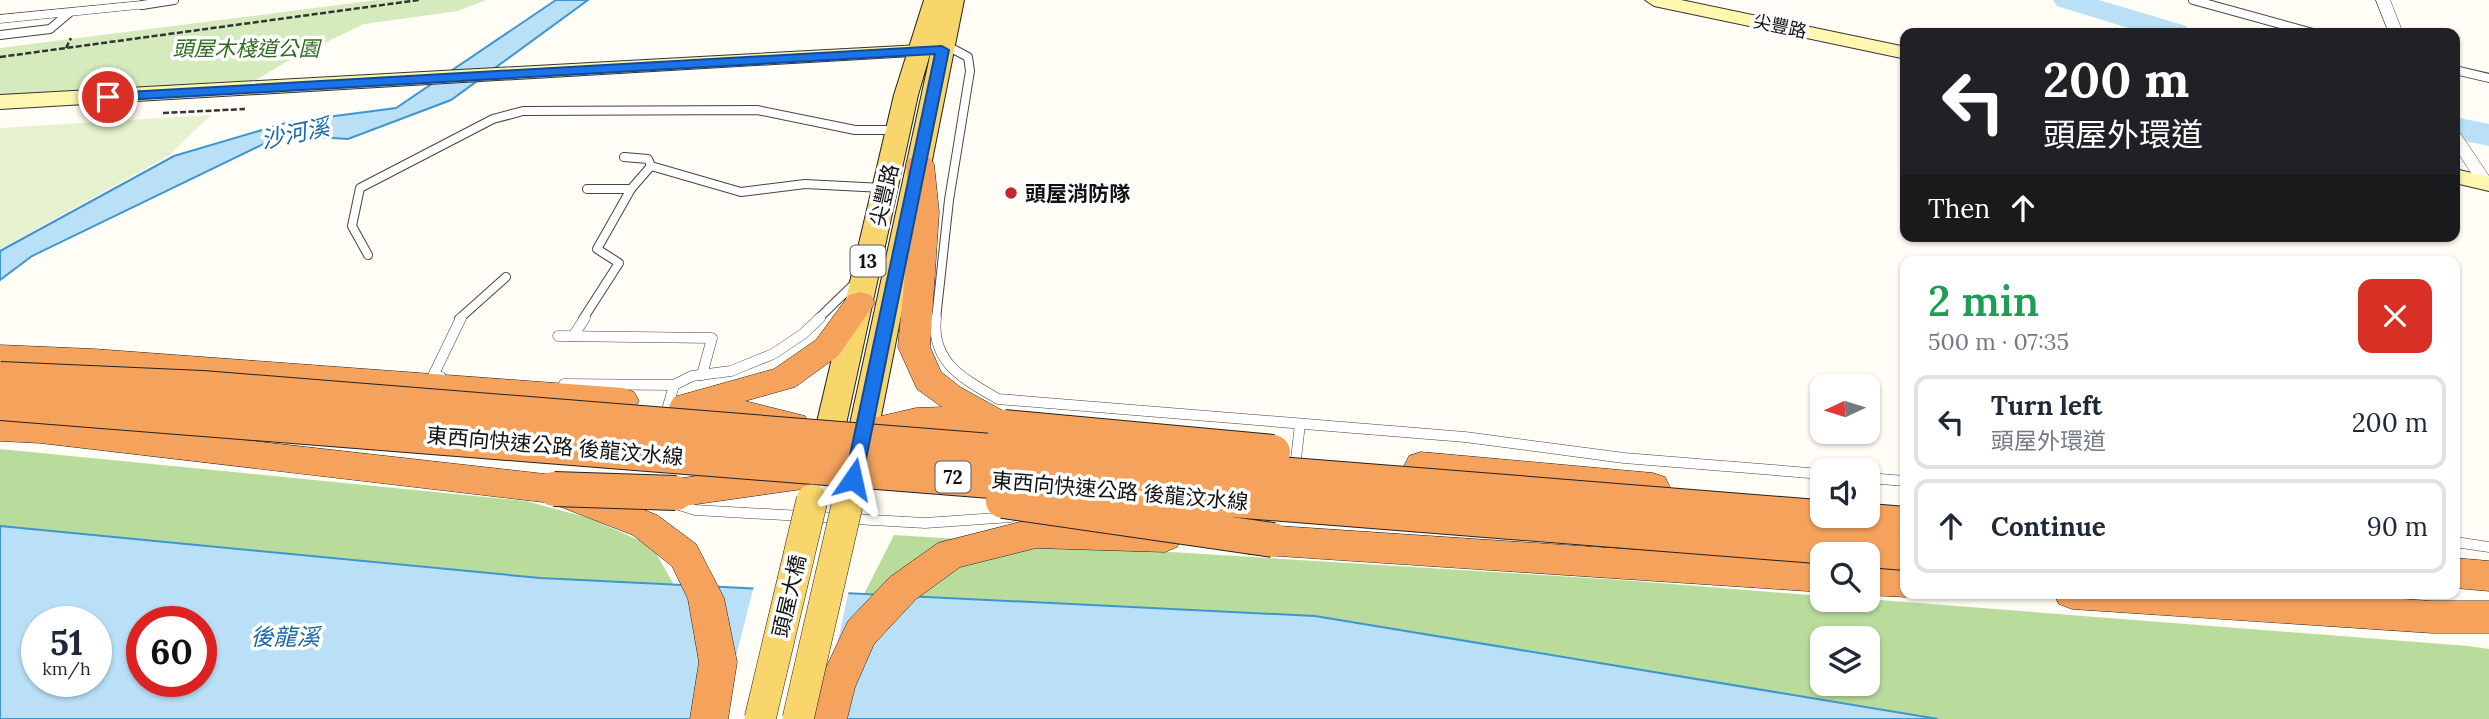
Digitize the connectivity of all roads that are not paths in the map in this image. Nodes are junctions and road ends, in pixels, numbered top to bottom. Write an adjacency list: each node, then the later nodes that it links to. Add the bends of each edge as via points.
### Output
1 (174, 0): 8 (lane)
2 (935, 0): 14 (main road, 尖豐路 / 13)
3 (953, 0): 14 (main road, 尖豐路 / 13)
4 (1654, 0): 7 (street, 尖豐路)
5 (2193, 0): 11 (lane)
6 (2383, 0): 12 (street)
7 (1698, 4): 15 (street, 尖豐路)
8 (142, 5): 9 (street)
9 (69, 13): 10 (street); 13 (lane, via 50,29)
10 (0, 19)
11 (2295, 28)
12 (2394, 28)
13 (0, 35)
14 (931, 50): 18 (street); 19 (main road, 尖豐路 / 13); 22 (main road, 尖豐路 / 13); 39 (lane, via 955,50 968,57 970,71 934,333 943,359 963,378 998,399)
15 (1900, 52)
16 (2460, 71): 17 (lane)
17 (2489, 78)
18 (0, 103)
19 (899, 131): 26 (main road, 尖豐路 / 13); 29 (lane, via 855,130 757,110 523,111 493,119 360,188 352,226)
20 (2460, 143): 25 (street)
21 (624, 157): 23 (lane, via 648,159)
22 (920, 164): 40 (highway, via 925,212 914,347 928,380); 44 (main road, 尖豐路 / 13)
23 (651, 166): 26 (lane, via 741,192 805,184); 28 (lane)
24 (2460, 177): 25 (street)
25 (2488, 184)
26 (884, 188): 31 (main road, 尖豐路 / 13)
27 (587, 189): 28 (lane)
28 (631, 189): 33 (lane, via 597,249 619,263)
29 (368, 255)
30 (506, 277): 37 (lane, via 457,321 433,376)
31 (863, 288): 35 (lane, via 774,354 731,371); 37 (highway, via 827,348 784,378); 43 (main road, 尖豐路 / 13)
32 (558, 336): 33 (lane)
33 (573, 336): 35 (lane, via 712,338)
34 (0, 357): 37 (highway)
35 (702, 375): 37 (lane)
36 (0, 379): 63 (highway, 東西向快速公路 後龍汶水線 / 72, bridge, via 202,388)
37 (680, 395): 42 (lane); 43 (highway)
38 (0, 403): 67 (highway, 東西向快速公路 後龍汶水線 / 72, bridge)
39 (1300, 424): 47 (lane); 53 (lane)
40 (1004, 427): 44 (highway, via 926,420); 56 (highway, bridge)
41 (0, 428): 52 (highway)
42 (660, 433)
43 (829, 435): 44 (highway); 50 (main road, 尖豐路 / 13)
44 (862, 435): 54 (main road, 尖豐路 / 13)
45 (656, 445): 46 (lane)
46 (649, 469)
47 (1810, 473)
48 (1880, 479): 49 (lane)
49 (1900, 481)
50 (815, 486): 51 (highway); 54 (highway); 78 (main road, 頭屋大橋 / 13, bridge)
51 (661, 487): 52 (highway, bridge); 62 (lane, via 642,493 695,510 925,523)
52 (554, 489): 77 (highway, via 645,525 684,555 706,598 718,662)
53 (1292, 489)
54 (850, 490): 64 (highway, bridge, via 981,498); 79 (main road, 頭屋大橋 / 13, bridge)
55 (1266, 492): 57 (lane)
56 (1810, 502)
57 (1161, 505)
58 (1880, 508): 60 (highway)
59 (1135, 509): 61 (lane)
60 (1900, 510)
61 (1030, 516)
62 (1017, 517)
63 (1900, 524)
64 (1273, 540): 69 (highway); 80 (highway, bridge, via 1036,533 950,554 903,588 861,633 836,687)
65 (2460, 543): 66 (lane)
66 (2489, 547)
67 (1900, 553)
68 (2460, 573): 70 (highway)
69 (1810, 576)
70 (2489, 576)
71 (1880, 581): 72 (highway)
72 (1900, 582)
73 (2162, 599): 76 (highway)
74 (2395, 599): 75 (highway)
75 (2489, 609)
76 (2489, 617)
77 (709, 719)
78 (760, 719)
79 (798, 719)
80 (828, 719)

